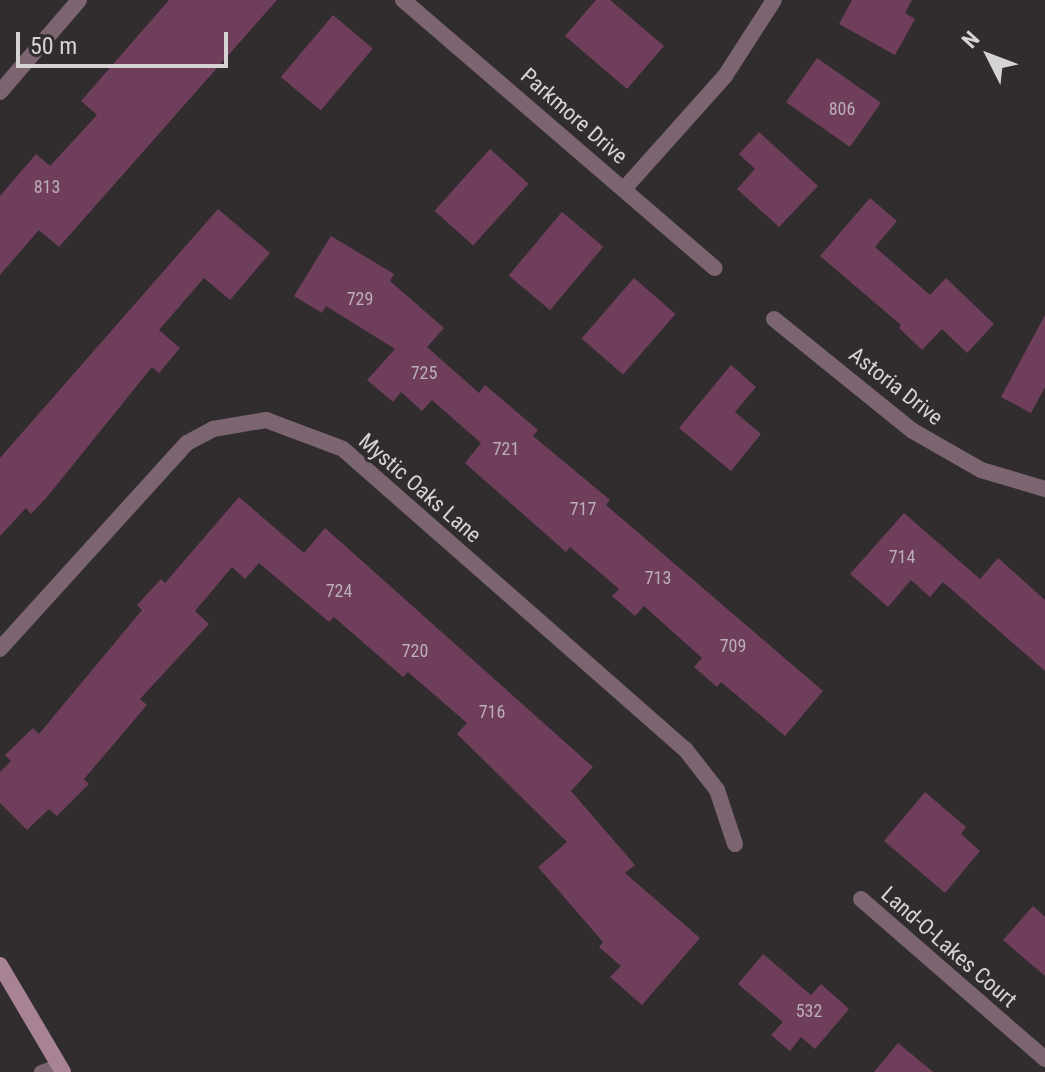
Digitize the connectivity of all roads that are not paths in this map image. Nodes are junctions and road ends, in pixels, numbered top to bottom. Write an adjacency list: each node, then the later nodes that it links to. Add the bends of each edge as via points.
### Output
1 (79, 0): 4 (street)
2 (403, 0): 5 (street, Parkmore Drive)
3 (774, 0): 5 (street, via 725,76)
4 (0, 92)
5 (624, 189): 6 (street, Parkmore Drive)
6 (715, 268)
7 (774, 319): 8 (street, Astoria Drive, via 913,431 981,470)
8 (1045, 489)
9 (0, 649): 10 (street, Mystic Oaks Lane, via 187,443 213,429 266,420 343,449 685,749 717,790)
10 (735, 844)
11 (861, 899): 13 (street, Land-O-Lakes Court)
12 (0, 965): 14 (street)
13 (1045, 1059)
14 (61, 1068): 15 (lane)
15 (41, 1072)

